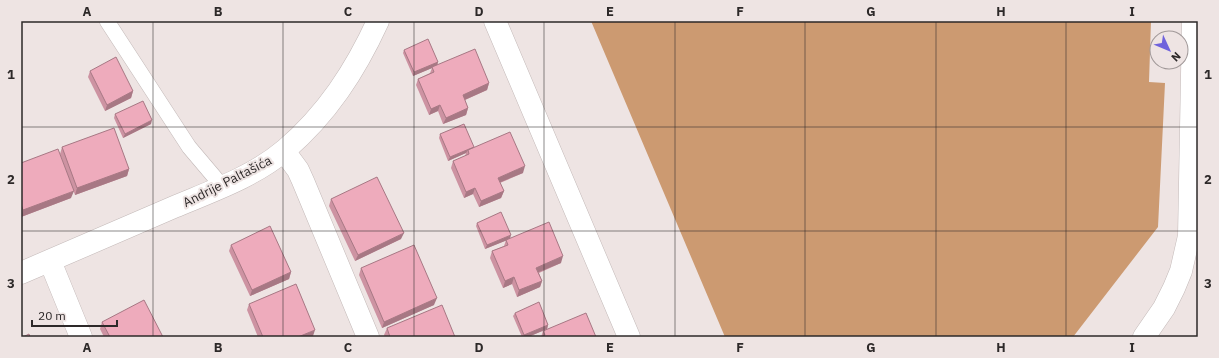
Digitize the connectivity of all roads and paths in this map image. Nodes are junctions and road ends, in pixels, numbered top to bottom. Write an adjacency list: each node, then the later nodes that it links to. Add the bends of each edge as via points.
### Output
1 (107, 21): 6 (lane, via 189,147)
2 (378, 21): 5 (street, Andrije Paltašića, via 335,98 322,115)
3 (495, 21): 12 (street)
4 (1193, 21): 7 (street)
5 (284, 151): 6 (street, Andrije Paltašića, via 263,166); 11 (street, via 303,181)
6 (222, 186): 8 (street, Andrije Paltašića)
7 (1193, 237): 13 (street, via 1174,288)
8 (50, 261): 9 (street, Andrije Paltašića); 10 (street)
9 (21, 273)
10 (81, 337)
11 (368, 337)
12 (629, 337)
13 (1144, 337)

